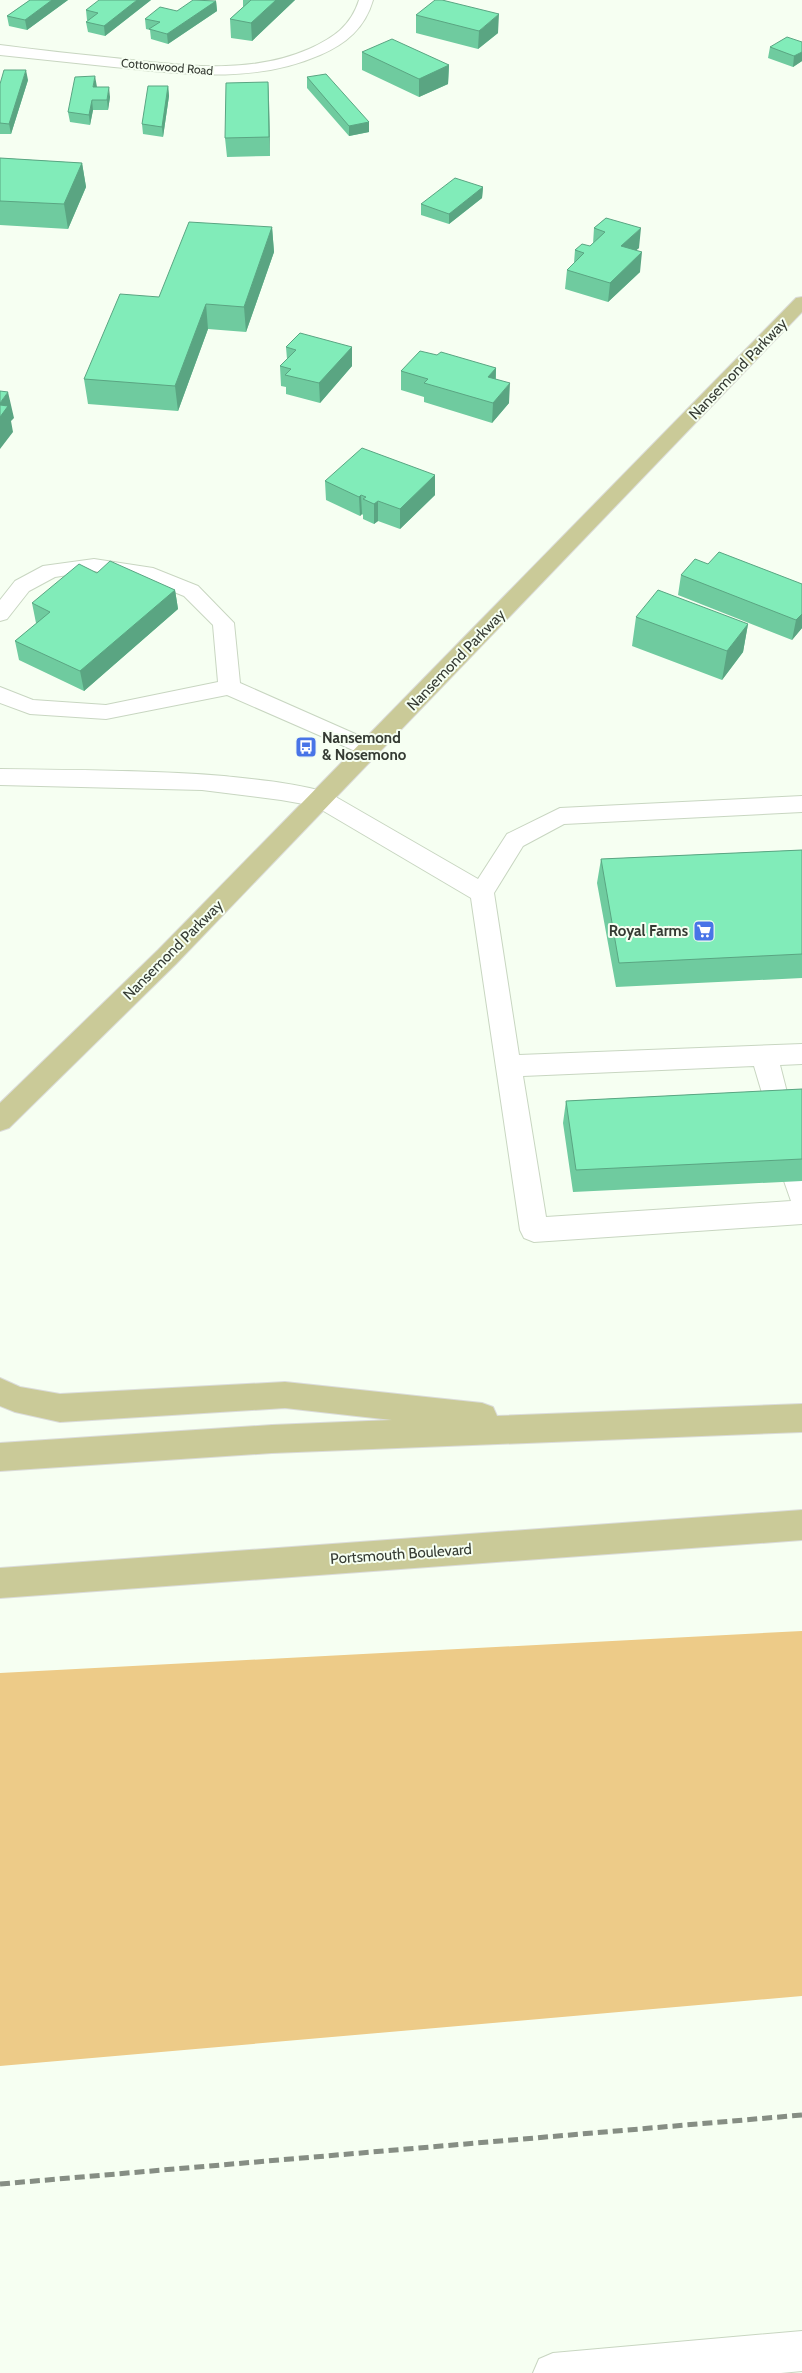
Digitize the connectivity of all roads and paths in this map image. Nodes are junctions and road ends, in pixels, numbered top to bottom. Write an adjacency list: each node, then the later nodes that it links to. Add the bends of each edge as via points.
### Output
1 (366, 0): 2 (street, Cottonwood Road, via 363,14 355,26 338,41 285,64 257,68 183,71)
2 (0, 50)
3 (802, 302): 7 (main road, Nansemond Parkway)
4 (0, 614): 5 (street, via 22,586 50,571 94,565 146,573 191,591 223,623)
5 (229, 687): 6 (street, via 106,712 30,707); 7 (street)
6 (0, 694)
7 (370, 749): 9 (main road, Nansemond Parkway)
8 (0, 777): 9 (street, via 214,782)
9 (322, 799): 11 (street); 16 (main road, Nansemond Parkway, via 118,1006)
10 (802, 804): 11 (street, via 560,816 515,840)
11 (482, 893): 14 (street)
12 (802, 1054): 13 (street)
13 (764, 1055): 14 (street); 15 (street)
14 (508, 1066): 17 (street, via 534,1230)
15 (779, 1112)
16 (0, 1120)
17 (802, 1212)
18 (0, 1391): 20 (main road, via 15,1399 60,1408 285,1395)
19 (802, 1418): 20 (main road)
20 (572, 1427): 21 (main road, via 272,1439)
21 (0, 1457)
22 (802, 1525): 23 (main road, Portsmouth Boulevard)
23 (0, 1584)
24 (802, 2351): 25 (street)
25 (553, 2373)

